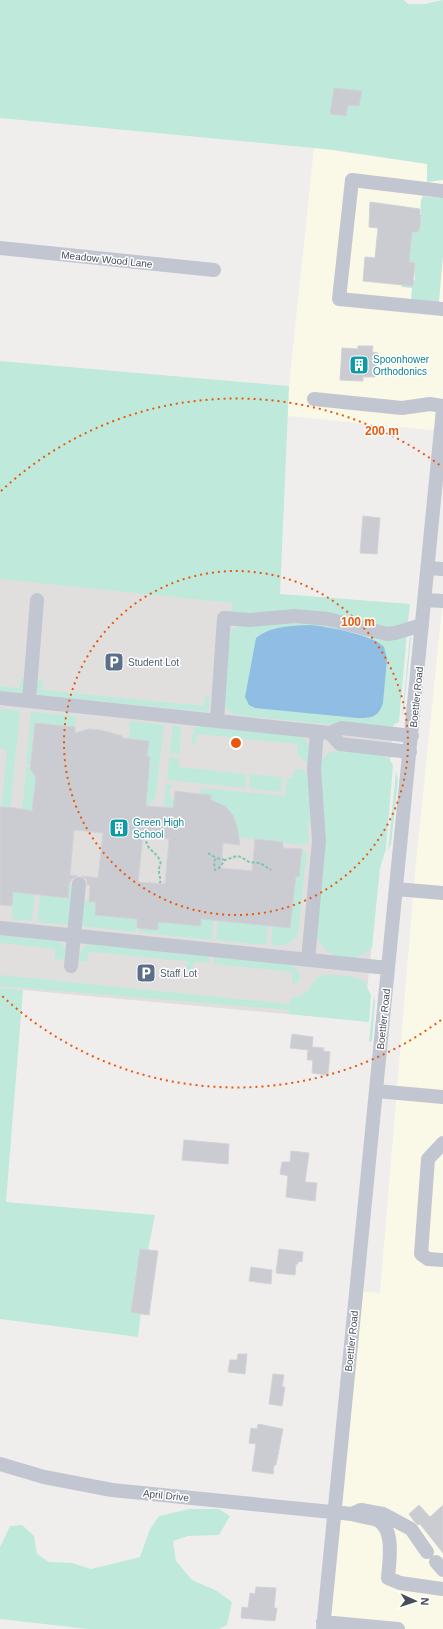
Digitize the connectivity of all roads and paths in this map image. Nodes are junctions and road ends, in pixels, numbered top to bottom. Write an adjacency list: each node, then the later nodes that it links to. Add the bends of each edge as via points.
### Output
1 (443, 191): 4 (street, via 352,180 339,299)
2 (0, 248): 3 (street, Meadow Wood Lane)
3 (214, 270)
4 (443, 309)
5 (314, 399): 6 (street, via 402,408 430,404)
6 (443, 407): 7 (street, Boettler Road)
7 (428, 568): 8 (street); 10 (street, Boettler Road)
8 (443, 569)
9 (37, 600): 14 (street)
10 (425, 600): 11 (street); 12 (street, Boettler Road)
11 (443, 601)
12 (422, 625): 15 (street, via 387,634 328,619 294,616 250,620 224,618); 17 (street, Boettler Road)
13 (0, 698): 14 (street)
14 (29, 701): 15 (street)
15 (217, 720): 16 (street)
16 (323, 732): 17 (street, via 341,728); 18 (street, via 340,744); 30 (street, via 314,768 319,841)
17 (412, 736): 18 (street, Boettler Road)
18 (410, 752): 26 (street, Boettler Road)
19 (146, 836): 24 (path, via 148,848 160,861)
20 (208, 853): 21 (path)
21 (216, 858): 22 (path); 22 (path, via 216,870)
22 (225, 860): 23 (path, via 241,856 249,862 260,863)
23 (271, 870)
24 (160, 883)
25 (79, 884): 29 (street)
26 (396, 889): 27 (street); 32 (street, Boettler Road)
27 (443, 893)
28 (0, 928): 29 (street)
29 (74, 935): 30 (street); 31 (street)
30 (308, 960): 32 (street)
31 (71, 966)
32 (388, 968): 33 (street, Boettler Road)
33 (376, 1091): 34 (street); 38 (street, Boettler Road)
34 (443, 1097)
35 (443, 1143): 36 (street, via 428,1159 421,1254 428,1259)
36 (443, 1260)
37 (0, 1464): 38 (street, April Drive, via 44,1477 112,1490)
38 (334, 1513): 39 (street, April Drive); 42 (street, Boettler Road)
39 (352, 1514): 40 (street, via 361,1510 384,1514 411,1529); 41 (street, via 378,1520 383,1524 390,1544 388,1578)
40 (436, 1561)
41 (443, 1589)
42 (323, 1626): 43 (street)
43 (398, 1629)

